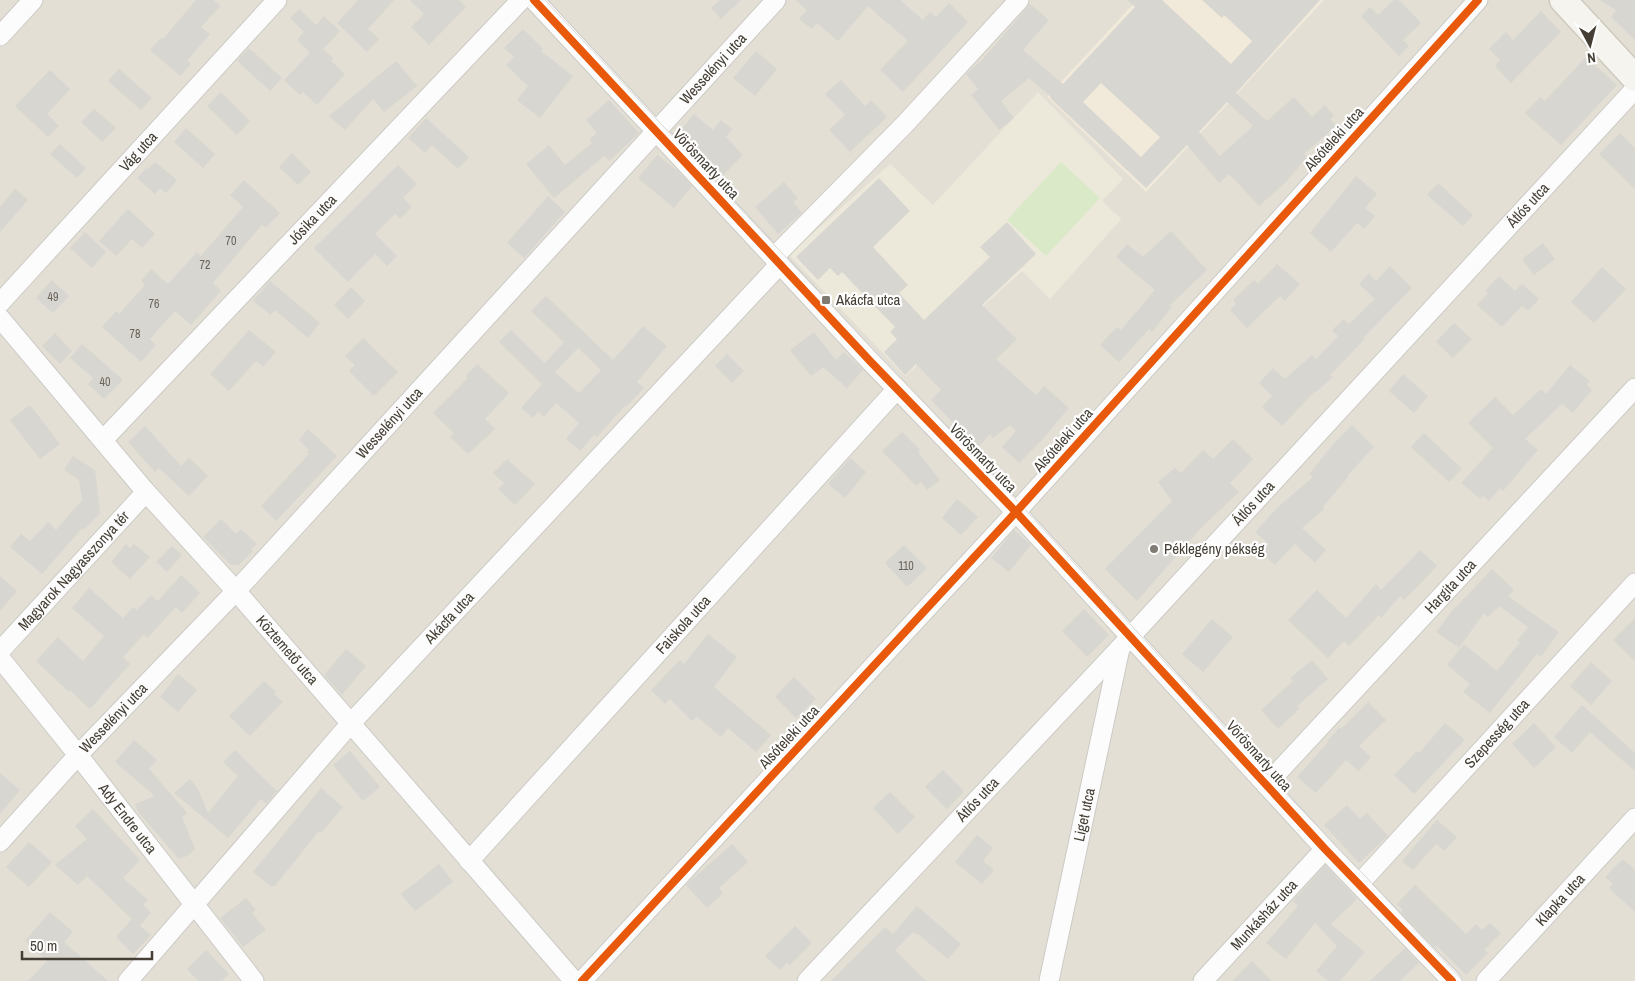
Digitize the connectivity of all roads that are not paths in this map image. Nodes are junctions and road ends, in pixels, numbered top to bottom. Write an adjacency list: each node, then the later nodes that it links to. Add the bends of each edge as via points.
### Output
1 (33, 0): 9 (street)
2 (277, 0): 14 (street, Vág utca)
3 (521, 0): 18 (street, Jósika utca)
4 (534, 0): 12 (street, Vörösmarty utca)
5 (776, 0): 12 (street, Wesselényi utca)
6 (1019, 0): 13 (street, Akácfa utca)
7 (1478, 0): 20 (street, Alsóteleki utca)
8 (1563, 0): 10 (street)
9 (0, 36)
10 (1635, 78)
11 (1635, 90): 23 (street, Átlós utca)
12 (656, 130): 13 (street, Vörösmarty utca); 22 (street, Wesselényi utca)
13 (777, 261): 17 (street, Vörösmarty utca); 26 (street, Akácfa utca)
14 (0, 303)
15 (0, 318): 18 (street, Köztemető utca)
16 (1635, 388): 28 (street, Hargita utca)
17 (897, 389): 20 (street, Vörösmarty utca); 32 (street, Faiskola utca)
18 (103, 440): 19 (street, Köztemető utca)
19 (146, 492): 22 (street, Köztemető utca); 24 (street, Magyarok Nagyasszonya tér)
20 (1016, 512): 23 (street, Vörösmarty utca); 38 (street, Alsóteleki utca)
21 (1635, 583): 33 (street, Szepesség utca)
22 (236, 591): 26 (street, Köztemető utca); 27 (street, Wesselényi utca)
23 (1126, 642): 28 (street, Vörösmarty utca); 39 (street, Átlós utca); 40 (street, Liget utca)
24 (0, 651)
25 (0, 658): 27 (street, Ady Endre utca)
26 (352, 723): 32 (street, Köztemető utca); 34 (street, Akácfa utca)
27 (78, 755): 30 (street, Wesselényi utca); 34 (street, Ady Endre utca)
28 (1266, 785): 31 (street, Vörösmarty utca)
29 (1635, 818): 43 (street, Klapka utca)
30 (0, 842)
31 (1325, 849): 33 (street, Vörösmarty utca); 41 (street, Munkásház utca)
32 (469, 861): 37 (street, Köztemető utca)
33 (1358, 884): 42 (street, Vörösmarty utca)
34 (195, 904): 35 (street, Akácfa utca); 36 (street, Ady Endre utca)
35 (128, 981)
36 (254, 981)
37 (574, 981)
38 (582, 981)
39 (807, 981)
40 (1049, 981)
41 (1203, 981)
42 (1452, 981)
43 (1486, 981)

